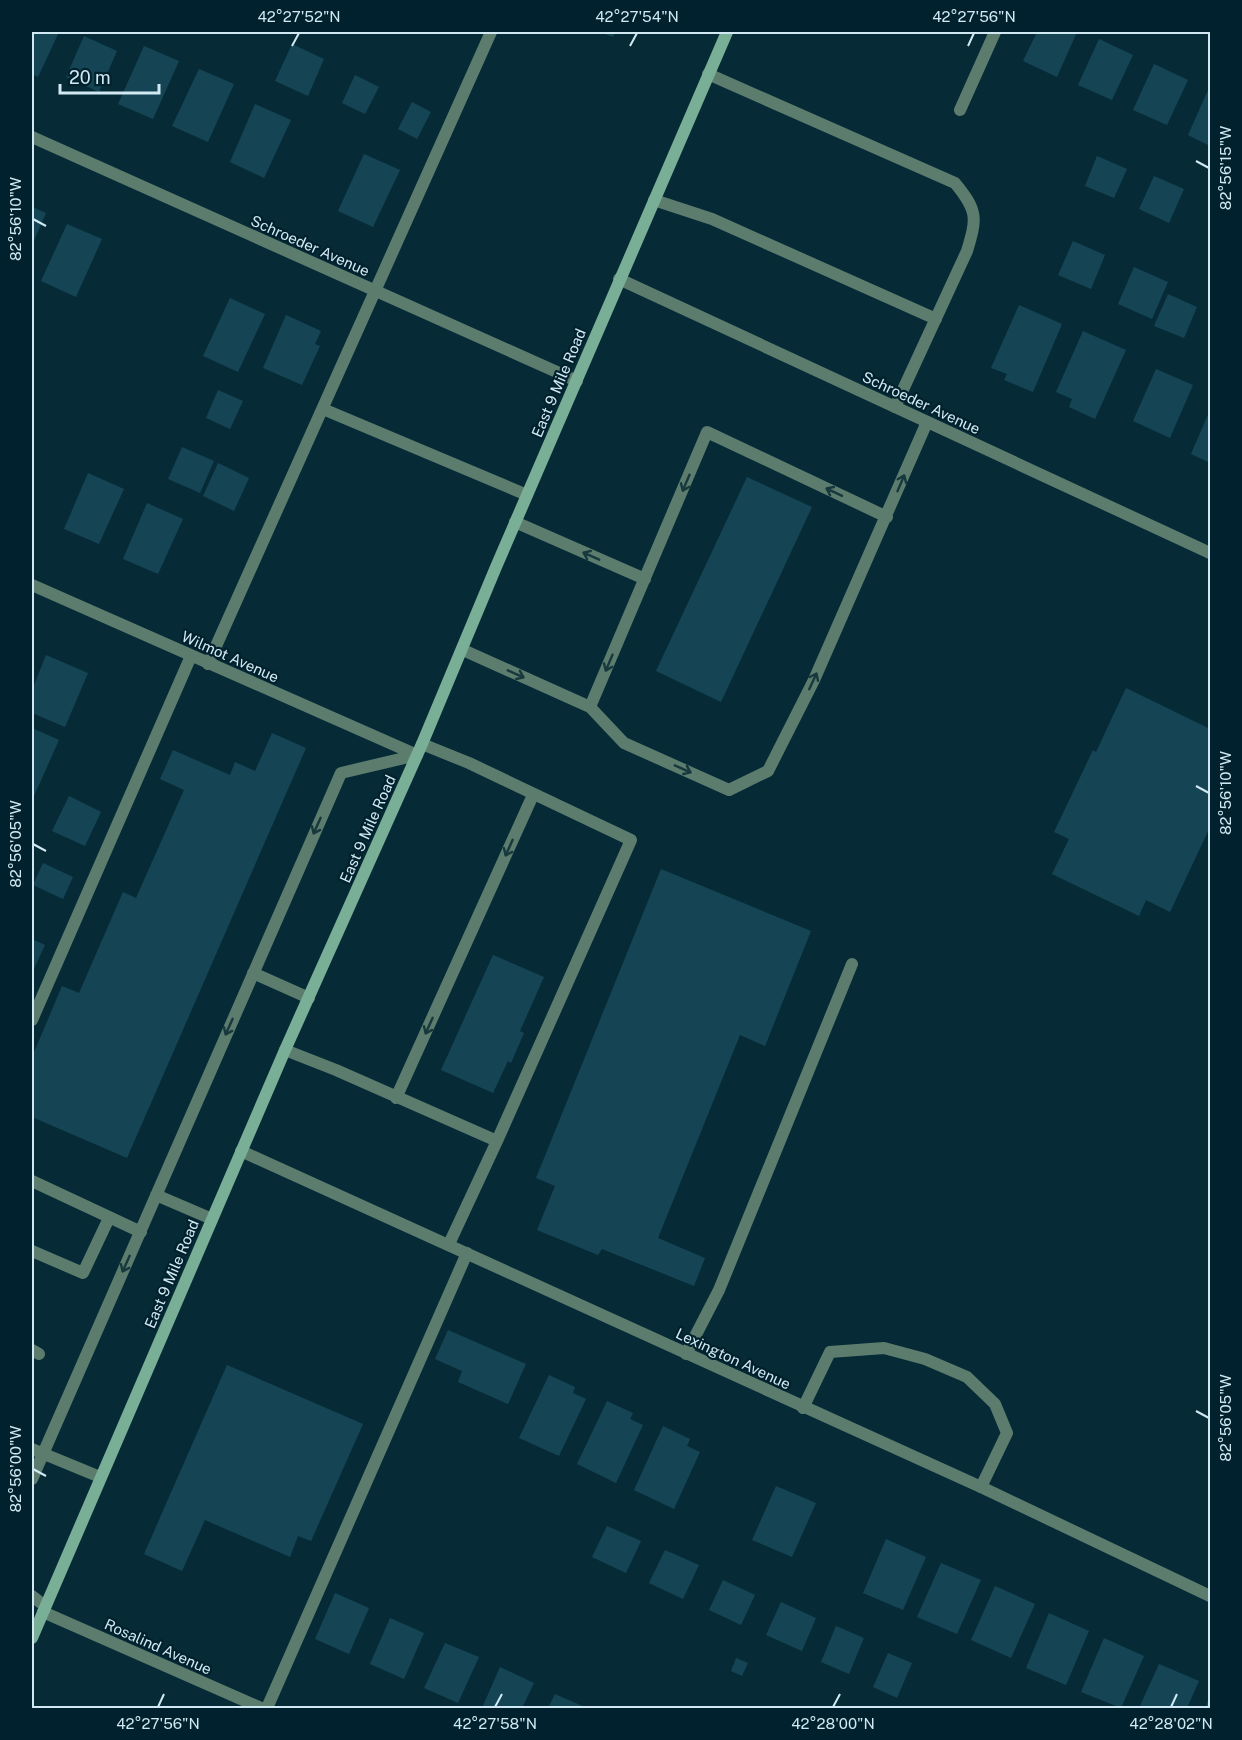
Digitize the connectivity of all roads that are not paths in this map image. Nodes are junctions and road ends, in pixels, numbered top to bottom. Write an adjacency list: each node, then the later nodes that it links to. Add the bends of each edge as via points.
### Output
1 (491, 32): 9 (street)
2 (727, 32): 4 (main road, East 9 Mile Road)
3 (995, 32): 5 (street)
4 (708, 74): 7 (main road, East 9 Mile Road); 10 (street, via 955,183 971,202 975,225)
5 (960, 110)
6 (32, 137): 9 (street, Schroeder Avenue)
7 (654, 200): 8 (main road, East 9 Mile Road); 10 (street, via 712,219)
8 (619, 279): 11 (main road, East 9 Mile Road); 12 (street, Schroeder Avenue)
9 (376, 293): 11 (street, Schroeder Avenue); 13 (street)
10 (936, 319): 12 (street)
11 (577, 381): 15 (main road, East 9 Mile Road)
12 (895, 407): 14 (street, Schroeder Avenue)
13 (323, 409): 15 (street); 23 (street)
14 (927, 422): 16 (street, one-way to 14); 18 (street, Schroeder Avenue)
15 (527, 495): 17 (main road, East 9 Mile Road)
16 (887, 517): 19 (street, one-way to 19, via 707,432); 24 (street, one-way to 16, via 624,743 729,790 768,771 814,680)
17 (515, 522): 19 (street, one-way to 17); 21 (main road, East 9 Mile Road)
18 (1210, 553)
19 (645, 579): 24 (street, one-way to 24)
20 (32, 585): 22 (street, Wilmot Avenue)
21 (463, 650): 24 (street, one-way to 24); 25 (main road, East 9 Mile Road)
22 (190, 656): 23 (street, Wilmot Avenue); 30 (street)
23 (208, 664): 25 (street, Wilmot Avenue)
24 (590, 707)
25 (420, 750): 26 (street, Wilmot Avenue, via 469,763); 28 (street, one-way to 28, via 341,772); 29 (main road, East 9 Mile Road)
26 (533, 795): 32 (street, one-way to 32); 33 (street, Wilmot Avenue, via 630,840)
27 (852, 964): 43 (street, via 719,1290)
28 (253, 973): 29 (street); 36 (street, one-way to 36)
29 (309, 998): 31 (main road, East 9 Mile Road)
30 (32, 1020)
31 (285, 1050): 32 (street); 34 (main road, East 9 Mile Road)
32 (396, 1098): 33 (street)
33 (497, 1141): 40 (street)
34 (241, 1151): 38 (main road, East 9 Mile Road); 40 (street, Lexington Avenue)
35 (32, 1181): 37 (street)
36 (156, 1195): 38 (street); 39 (street)
37 (109, 1218): 39 (street); 41 (street, via 83,1273)
38 (212, 1219): 46 (main road, East 9 Mile Road)
39 (141, 1232): 45 (street, one-way to 45)
40 (449, 1245): 42 (street, Lexington Avenue)
41 (32, 1251)
42 (467, 1253): 43 (street, Lexington Avenue); 54 (street)
43 (686, 1354): 44 (street, Lexington Avenue)
44 (803, 1408): 48 (street, Lexington Avenue); 48 (street, via 830,1352 884,1348 925,1359 967,1377 995,1404 1007,1433)
45 (37, 1451): 46 (street); 47 (street)
46 (100, 1477): 51 (main road, East 9 Mile Road)
47 (32, 1479)
48 (981, 1487): 50 (street, Lexington Avenue)
49 (32, 1596): 51 (street, Rosalind Avenue)
50 (1210, 1596)
51 (44, 1609): 52 (main road, East 9 Mile Road); 53 (street, Rosalind Avenue)
52 (32, 1638)
53 (261, 1708)
54 (267, 1708)

